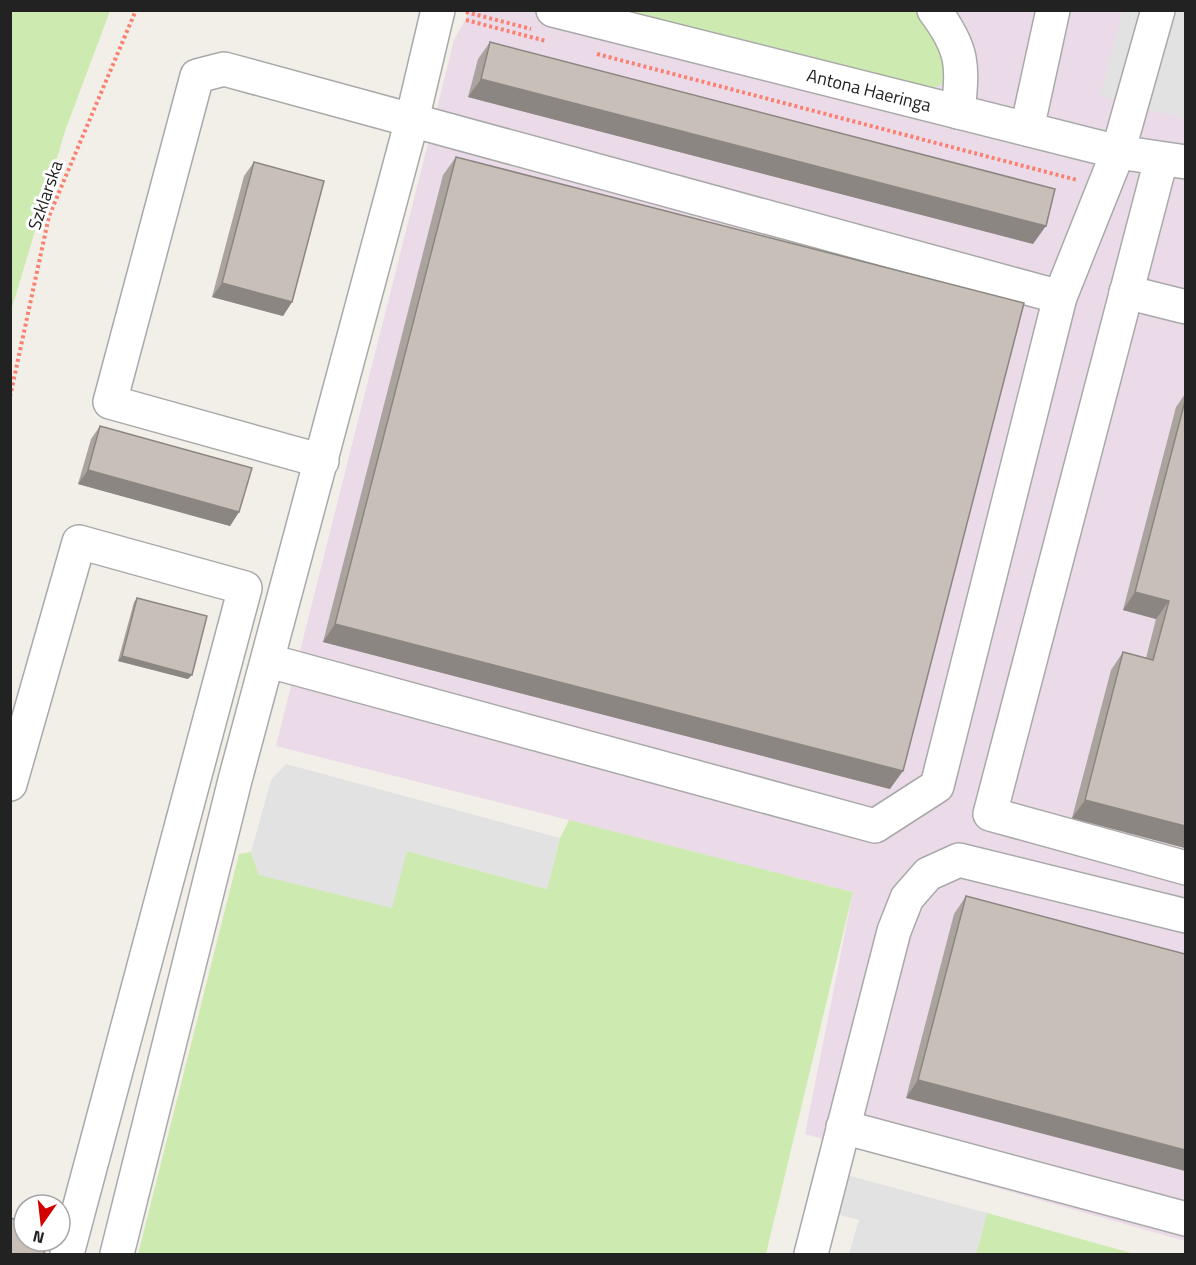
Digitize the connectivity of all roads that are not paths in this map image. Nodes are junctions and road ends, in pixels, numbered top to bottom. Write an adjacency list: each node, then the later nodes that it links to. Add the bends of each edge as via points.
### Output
1 (934, 10): 6 (street, via 955,42 961,61)
2 (1053, 10): 8 (street)
3 (1158, 10): 9 (street)
4 (438, 12): 7 (street)
5 (555, 19): 6 (street, Antona Haeringa)
6 (958, 112): 8 (street, Antona Haeringa)
7 (412, 120): 12 (street); 14 (street); 14 (street, via 224,69 196,76 110,402)
8 (1027, 129): 9 (street, Antona Haeringa)
9 (1118, 152): 10 (street, Antona Haeringa); 12 (street)
10 (1173, 161): 11 (street)
11 (1126, 292): 13 (street); 17 (street, via 990,814)
12 (1060, 297): 15 (street, via 937,786 876,826)
13 (1185, 307)
14 (322, 460): 15 (street)
15 (269, 661): 22 (street, via 224,824)
16 (10, 784): 21 (street, via 79,542 245,588)
17 (1185, 868)
18 (1185, 916): 19 (street, via 960,860 928,874 908,898 894,931)
19 (843, 1126): 20 (street); 23 (street)
20 (1185, 1219)
21 (67, 1254)
22 (117, 1254)
23 (811, 1254)

